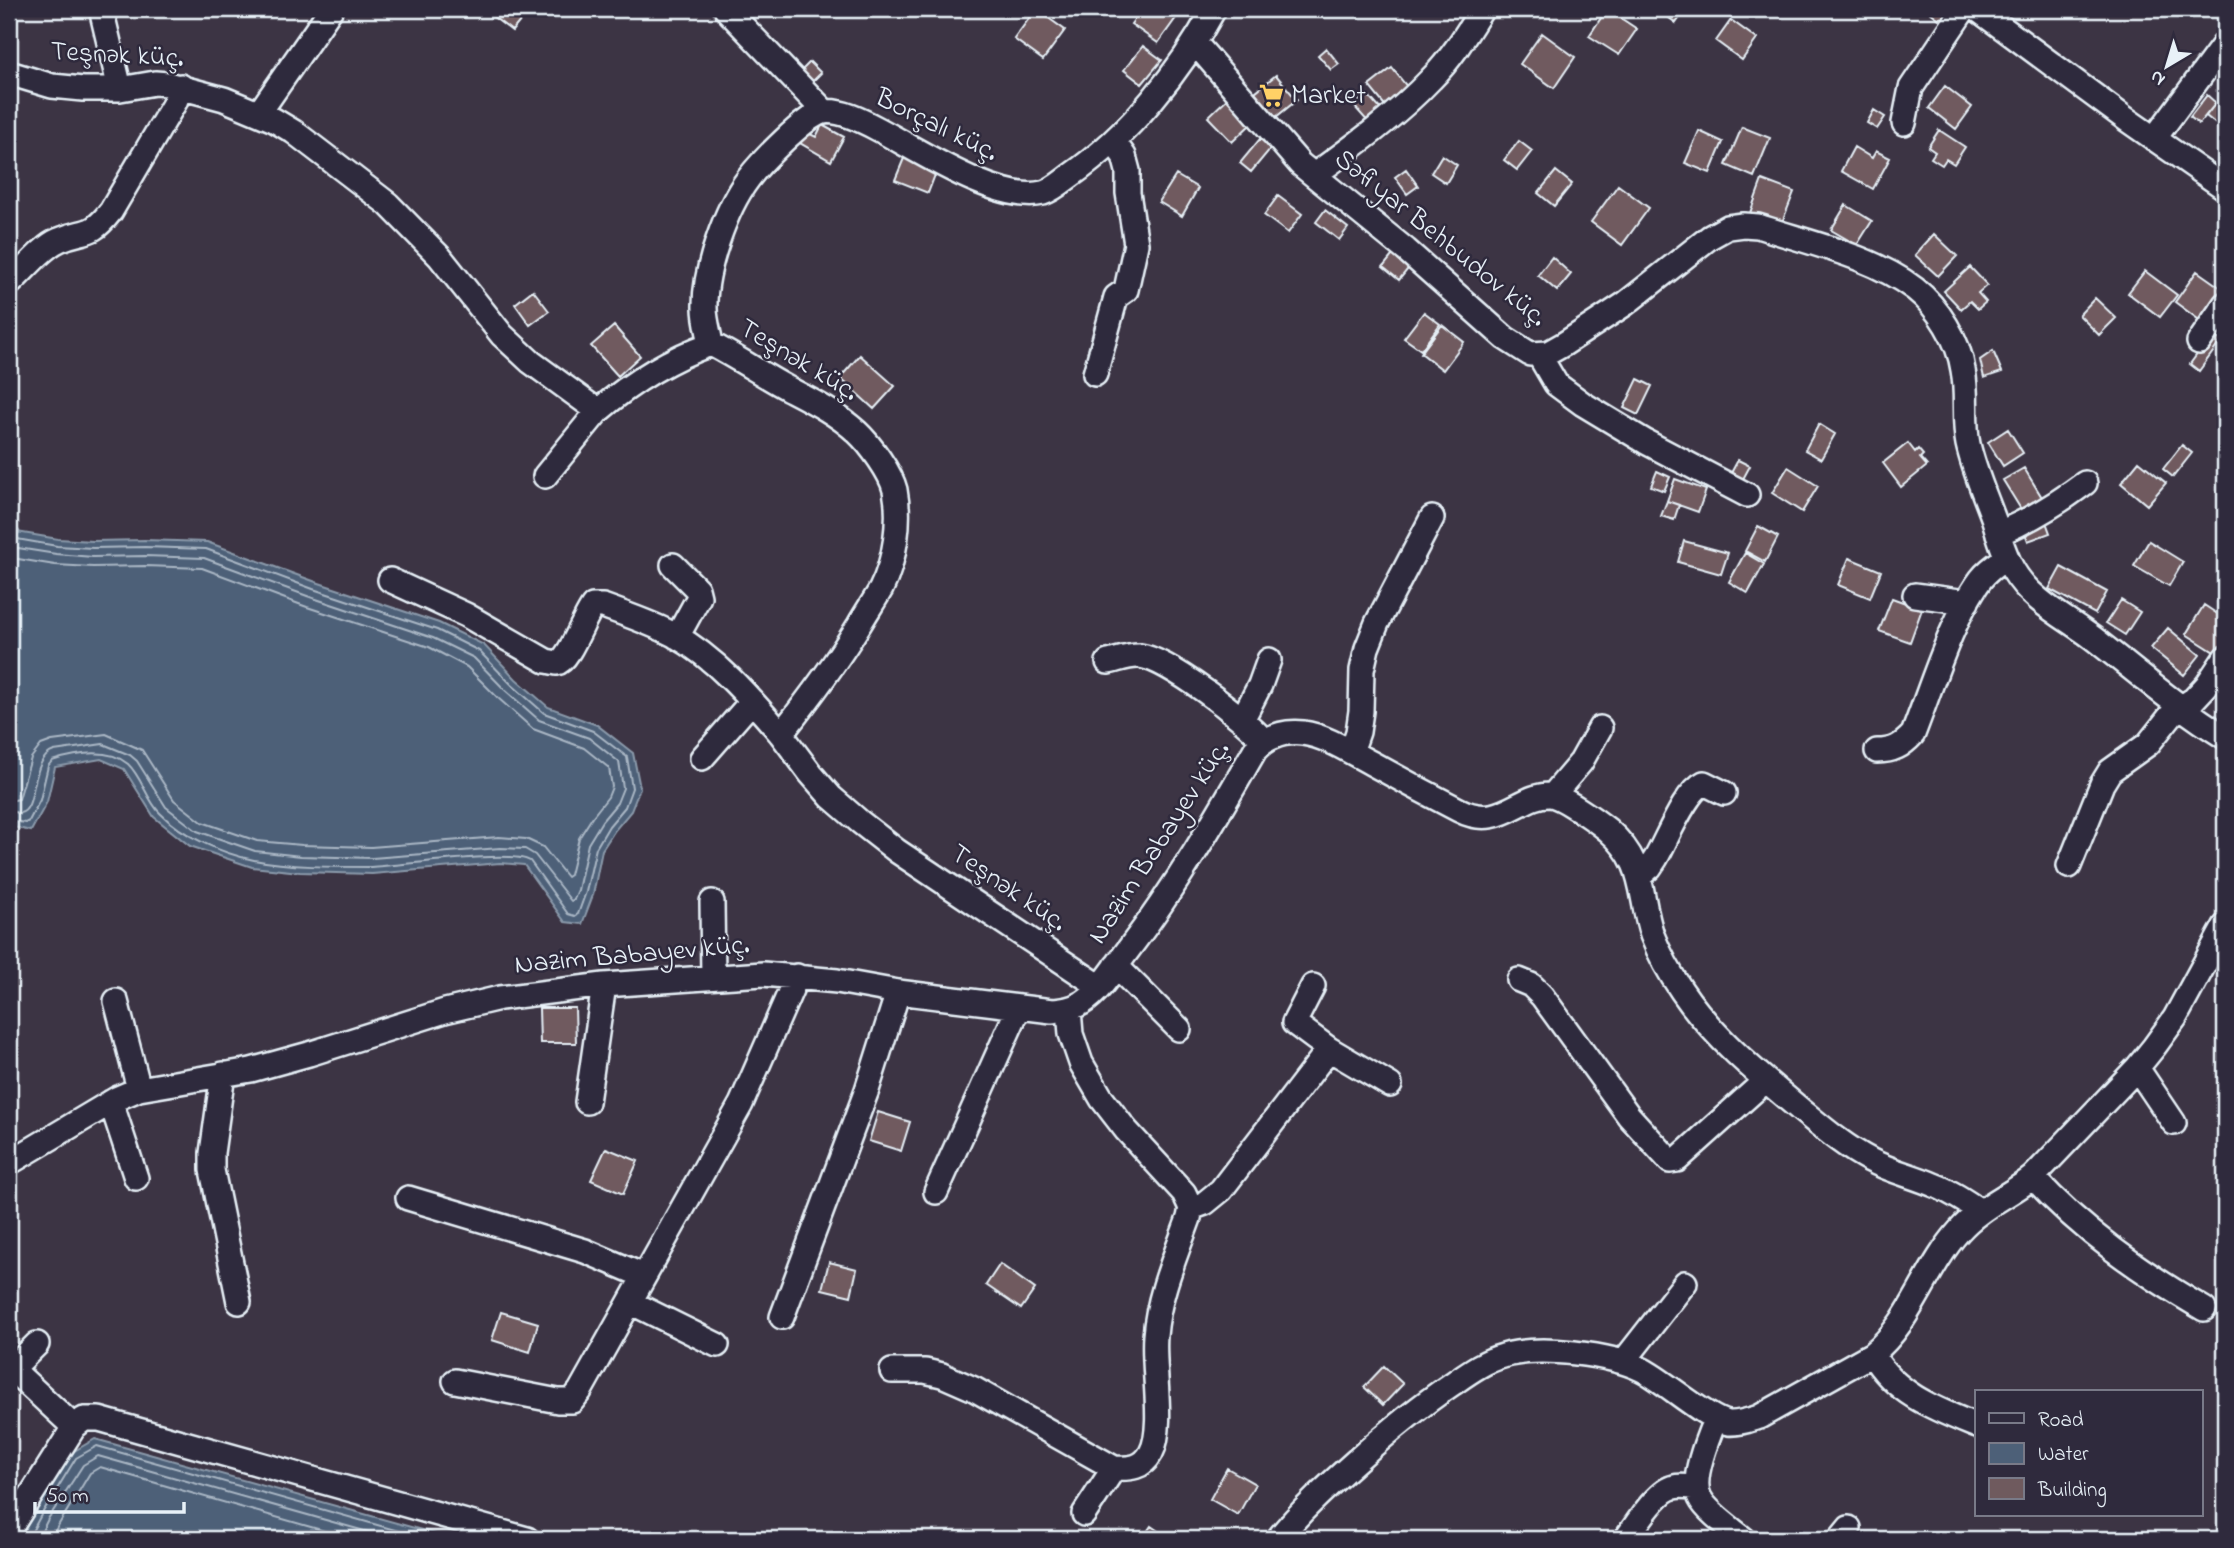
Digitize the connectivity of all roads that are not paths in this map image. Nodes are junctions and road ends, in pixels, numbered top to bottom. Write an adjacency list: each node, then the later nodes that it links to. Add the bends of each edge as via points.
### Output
1 (101, 9): 11 (street)
2 (331, 9): 13 (street)
3 (726, 9): 12 (street)
4 (1214, 9): 8 (street, Borçalı küç.)
5 (1482, 9): 17 (street, via 1432,79)
6 (1979, 10): 14 (street, via 1911,88); 15 (street)
7 (2225, 43): 15 (street)
8 (1196, 44): 16 (street, Borçalı küç.); 17 (street, Səfiyar Behbudov küç.)
9 (9, 73): 11 (street, Teşnək küç., via 52,86)
10 (181, 86): 11 (street, Teşnək küç., via 155,83); 13 (street, Teşnək küç.); 19 (street, via 100,225 58,240)
11 (120, 89)
12 (825, 112): 16 (street, Borçalı küç., via 863,121 982,184 1028,194 1055,187); 22 (street, via 803,124 755,170 728,212 707,290)
13 (259, 113): 25 (street, Teşnək küç., via 294,132 388,204 440,257 502,335)
14 (1904, 123)
15 (2154, 139): 18 (street)
16 (1114, 142): 24 (street, via 1128,171 1136,244 1126,290 1116,297)
17 (1314, 176): 23 (street, Səfiyar Behbudov küç., via 1505,338 1524,352)
18 (2225, 188)
19 (9, 284)
20 (2225, 304): 21 (street)
21 (2199, 342)
22 (710, 344): 25 (street, Teşnək küç., via 632,383); 44 (street, Teşnək küç., via 836,415 876,454 894,486 895,534 882,587 821,684)
23 (1539, 355): 28 (street, via 1556,384 1583,404); 30 (street, Səfiyar Behbudov küç., via 1556,349 1625,304 1710,236 1728,227 1758,226 1874,265 1915,289 1931,305 1957,347 1964,370 1973,464)
24 (1095, 374)
25 (598, 411): 26 (street)
26 (544, 476)
27 (2085, 483): 30 (street, via 2051,508)
28 (1747, 495)
29 (1432, 518): 48 (street, via 1367,648 1358,732)
30 (1998, 534): 31 (street, Səfiyar Behbudov küç.)
31 (2006, 558): 35 (street, via 1981,579); 41 (street, Səfiyar Behbudov küç., via 2031,593)
32 (673, 565): 36 (street, via 699,597)
33 (390, 580): 36 (street, via 466,615 545,661 565,659 593,606)
34 (1915, 595): 35 (street)
35 (1967, 602): 47 (street, via 1913,734 1891,751)
36 (677, 637): 40 (street, via 700,652)
37 (2225, 658): 41 (street, via 2207,685)
38 (1269, 660): 42 (street)
39 (1108, 662): 42 (street, via 1138,656 1169,666)
40 (752, 701): 44 (street); 49 (street)
41 (2182, 708): 45 (street, Səfiyar Behbudov küç.); 52 (street, via 2148,744 2110,771)
42 (1242, 720): 46 (street)
43 (1600, 728): 51 (street, via 1581,762)
44 (781, 734): 61 (street, Teşnək küç., via 831,797 860,822)
45 (2225, 737)
46 (1264, 741): 48 (street, Nazim Babayev küç., via 1282,733 1304,733); 56 (street, Nazim Babayev küç., via 1160,906)
47 (1877, 751)
48 (1351, 752): 51 (street, Nazim Babayev küç., via 1464,813 1507,813 1539,796)
49 (702, 758)
50 (1724, 793): 53 (street, via 1704,783 1697,787 1656,858)
51 (1553, 795): 53 (street, via 1607,829 1629,853)
52 (2069, 866)
53 (1640, 876): 71 (street, via 1653,936 1680,989)
54 (712, 902): 58 (street)
55 (2225, 926): 69 (street, via 2175,1018)
56 (1116, 966): 61 (street, Nazim Babayev küç.); 67 (street)
57 (797, 976): 58 (street, Nazim Babayev küç.); 63 (street, Nazim Babayev küç.); 84 (street, via 741,1104)
58 (713, 977): 60 (street, Nazim Babayev küç.)
59 (1519, 981): 71 (street, via 1542,996 1629,1116 1670,1161 1677,1160)
60 (604, 985): 70 (street, Nazim Babayev küç., via 467,1005 309,1054); 74 (street)
61 (1099, 986): 66 (street, Nazim Babayev küç.)
62 (1313, 986): 68 (street, via 1294,1023)
63 (898, 992): 65 (street, Nazim Babayev küç.); 89 (street, via 867,1090)
64 (116, 1001): 73 (street)
65 (1019, 1007): 66 (street, Nazim Babayev küç.); 80 (street)
66 (1069, 1010): 82 (street, via 1076,1052 1102,1099 1184,1193)
67 (1179, 1029)
68 (1329, 1049): 72 (street); 82 (street, via 1221,1190)
69 (2137, 1068): 76 (street); 78 (street)
70 (223, 1074): 73 (street, Nazim Babayev küç.); 86 (street, via 212,1170)
71 (1765, 1081): 83 (street, via 1852,1150 1889,1170 1935,1185)
72 (1390, 1085)
73 (139, 1089): 75 (street, Nazim Babayev küç.)
74 (587, 1101)
75 (111, 1102): 77 (street, Nazim Babayev küç.); 79 (street)
76 (2174, 1123)
77 (9, 1163)
78 (2034, 1177): 83 (street); 88 (street, via 2073,1218 2143,1272)
79 (136, 1178)
80 (936, 1192)
81 (408, 1198): 84 (street, via 585,1251)
82 (1191, 1208): 99 (street, via 1154,1337 1155,1442 1142,1464)
83 (1980, 1211): 92 (street, via 1938,1258 1888,1341)
84 (644, 1276): 87 (street)
85 (1685, 1283): 93 (street)
86 (239, 1302)
87 (630, 1302): 91 (street); 95 (street, via 572,1401)
88 (2204, 1309)
89 (782, 1317)
90 (37, 1344): 98 (street, via 15,1372)
91 (717, 1345)
92 (1872, 1354): 96 (street, via 1759,1417 1742,1423); 97 (street, via 1882,1371 1907,1393)
93 (1624, 1362): 96 (street, via 1664,1382); 103 (street, via 1538,1351 1503,1356 1475,1368 1392,1429 1296,1517)
94 (892, 1371): 99 (street, via 942,1375)
95 (455, 1381)
96 (1715, 1420): 100 (street)
97 (1975, 1425)
98 (74, 1427): 102 (street); 104 (street, via 85,1419 99,1419)
99 (1114, 1468): 101 (street)
100 (1697, 1488): 105 (street, via 1666,1490); 106 (street, via 1700,1499)
101 (1083, 1514)
102 (9, 1530)
103 (1281, 1538)
104 (527, 1539)
105 (1626, 1539)
106 (1743, 1539)

